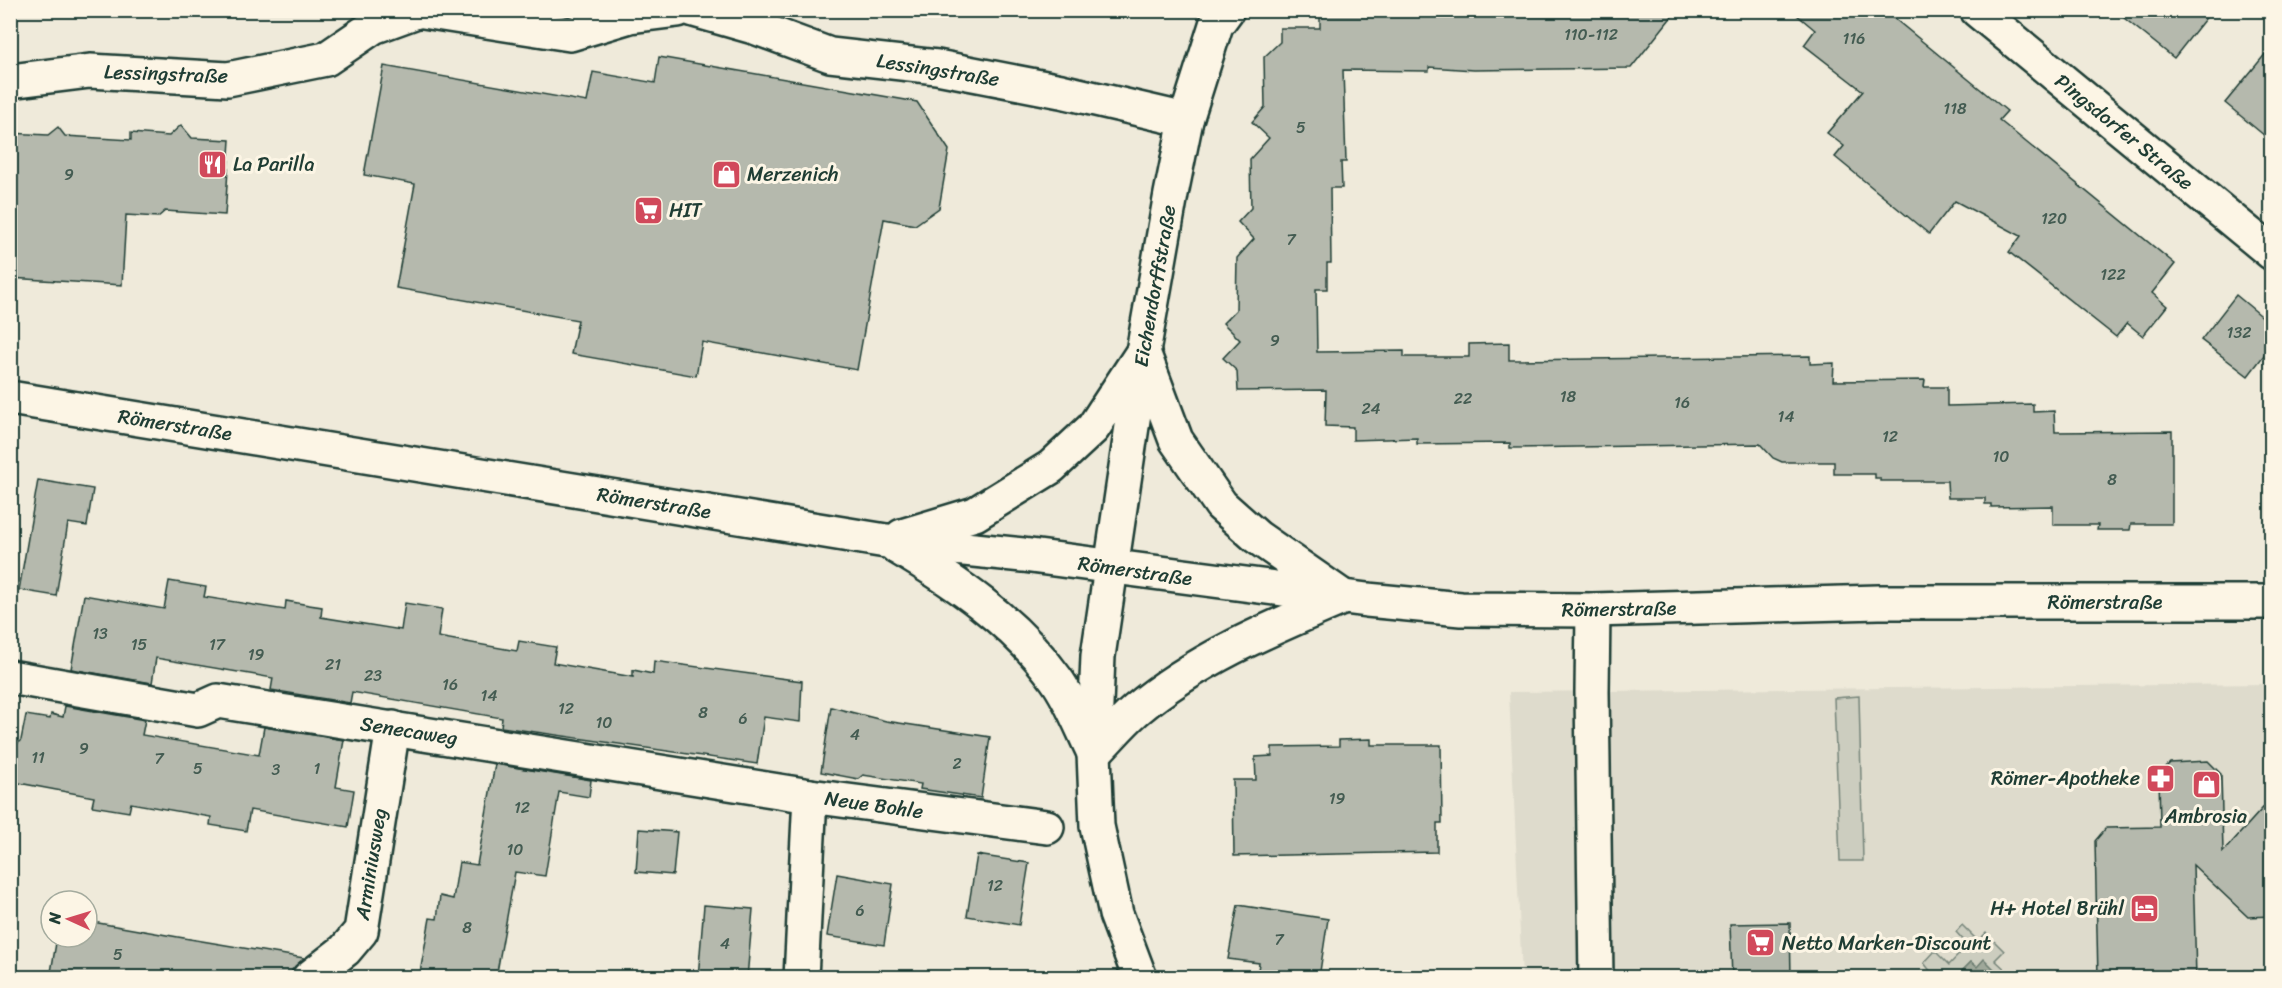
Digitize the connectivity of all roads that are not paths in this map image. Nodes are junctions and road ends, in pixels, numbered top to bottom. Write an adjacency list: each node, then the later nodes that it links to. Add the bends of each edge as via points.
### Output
1 (678, 10): 5 (street, Lessingstraße, via 630,16 570,34)
2 (694, 10): 7 (street, Lessingstraße, via 830,55 937,67)
3 (1227, 10): 7 (street, Eichendorffstraße, via 1216,25)
4 (1977, 10): 8 (street, Pingsdorfer Straße)
5 (417, 11): 6 (street, Lessingstraße, via 373,27 326,58 228,79 90,71)
6 (10, 81)
7 (1186, 120): 9 (street, Eichendorffstraße)
8 (2271, 253)
9 (1143, 352): 11 (street, via 1093,428 1051,467 975,514); 12 (street, Eichendorffstraße); 13 (street, via 1176,441 1221,505 1257,537)
10 (10, 398): 11 (street, Römerstraße)
11 (886, 541): 12 (street, Römerstraße); 18 (street, via 945,575 1015,630 1057,680)
12 (1111, 568): 13 (street, Römerstraße); 18 (street, via 1098,656)
13 (1343, 597): 15 (street, Römerstraße, via 1461,609); 18 (street, via 1201,663 1135,710)
14 (2271, 602): 15 (street, Römerstraße, via 1891,602)
15 (1593, 610): 24 (street)
16 (10, 676): 17 (street, Senecaweg, via 198,710 218,701)
17 (393, 728): 19 (street, Senecaweg); 21 (street, Arminiusweg, via 361,931 345,950)
18 (1094, 753): 23 (street, via 1097,826 1116,914)
19 (810, 796): 20 (street, Neue Bohle); 22 (street, Neue Bohle)
20 (1047, 827)
21 (309, 978)
22 (801, 978)
23 (1140, 978)
24 (1596, 978)

